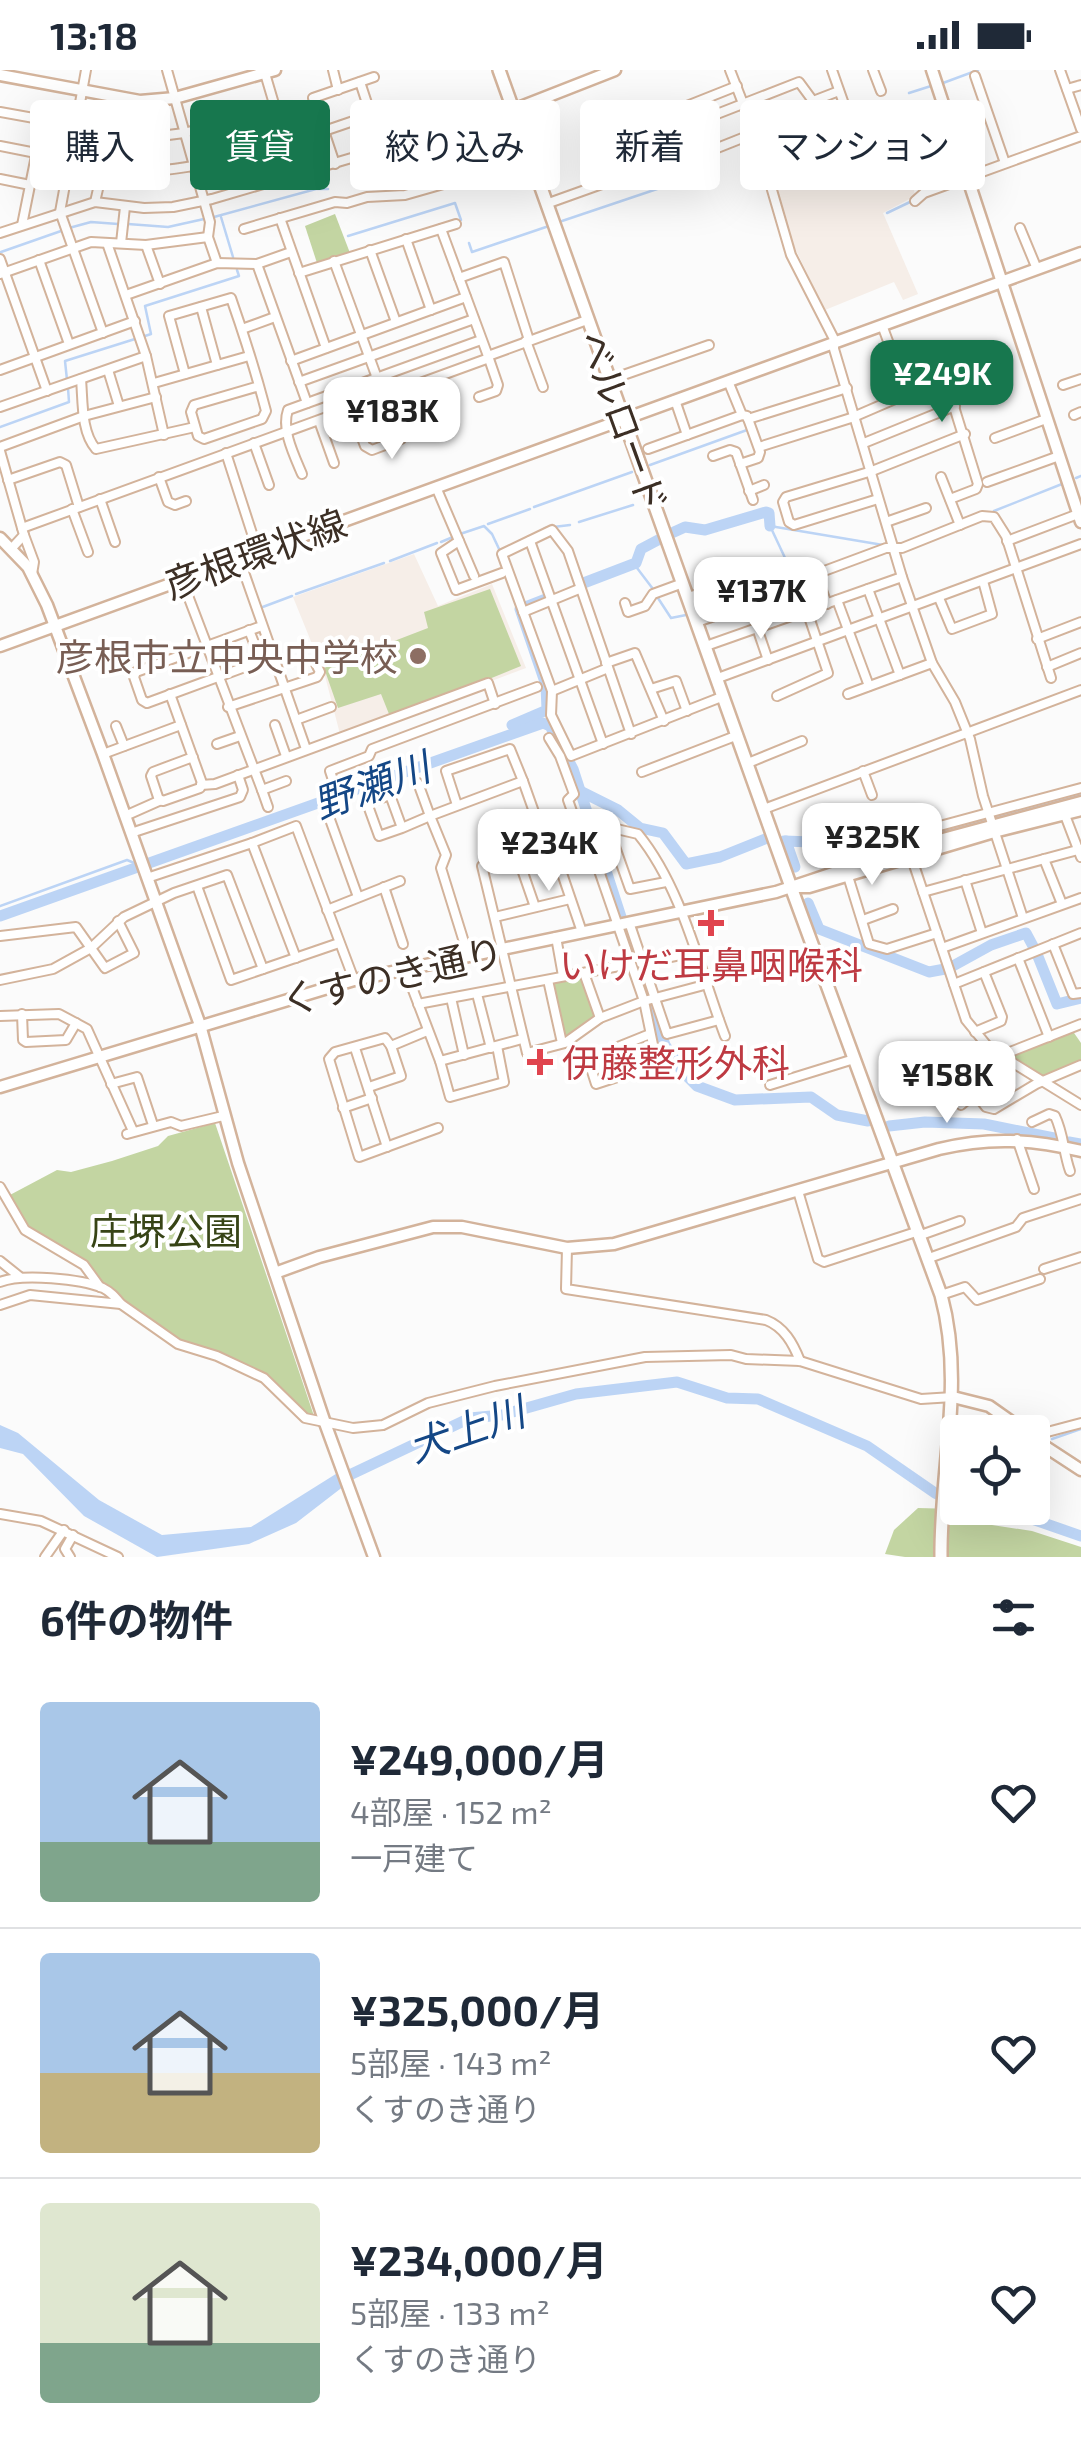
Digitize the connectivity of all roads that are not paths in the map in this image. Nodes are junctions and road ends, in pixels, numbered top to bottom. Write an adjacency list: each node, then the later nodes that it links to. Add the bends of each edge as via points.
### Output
1 (86, 70): 20 (street)
2 (167, 70): 23 (street)
3 (333, 70): 18 (street)
4 (499, 70): 28 (main road, ベルロード)
5 (614, 70): 29 (street)
6 (730, 70): 17 (street)
7 (832, 70): 21 (street)
8 (873, 70): 22 (street)
9 (932, 70): 36 (street)
10 (1060, 70): 19 (street)
11 (268, 71): 23 (street); 25 (street)
12 (0, 75): 20 (street)
13 (975, 76): 49 (street)
14 (374, 77): 15 (street)
15 (360, 82): 18 (street); 27 (street)
16 (1081, 85): 19 (street)
17 (736, 86): 30 (street); 31 (street)
18 (338, 90): 26 (street)
19 (1067, 90): 40 (street)
20 (82, 91): 23 (street, via 140,101); 24 (street)
21 (839, 91): 34 (street); 35 (street)
22 (880, 92)
23 (176, 98): 41 (street)
24 (80, 100)
25 (274, 100)
26 (315, 100)
27 (366, 100)
28 (510, 100)
29 (538, 100)
30 (702, 100)
31 (742, 100)
32 (749, 100): 33 (street, via 799,82)
33 (812, 100)
34 (816, 100)
35 (842, 100)
36 (942, 100)
37 (0, 112): 38 (street)
38 (30, 118)
39 (190, 131): 41 (street)
40 (1081, 132): 49 (street)
41 (184, 133): 42 (street); 47 (street)
42 (170, 135)
43 (740, 139): 65 (street)
44 (0, 146): 46 (street)
45 (330, 151): 50 (street)
46 (30, 152)
47 (190, 153)
48 (350, 159): 50 (street)
49 (1005, 163): 51 (street)
50 (334, 164): 62 (street)
51 (985, 171)
52 (0, 179): 53 (street)
53 (30, 185): 70 (street)
54 (64, 190): 67 (street)
55 (99, 190): 64 (street)
56 (201, 190): 62 (street)
57 (422, 190): 68 (street, via 334,202)
58 (541, 190): 65 (main road, ベルロード)
59 (772, 190): 112 (street, via 791,254)
60 (932, 190): 63 (street)
61 (973, 190): 95 (street)
62 (204, 201): 66 (street); 75 (street)
63 (914, 201)
64 (96, 202): 66 (street); 67 (street)
65 (546, 204): 103 (main road, ベルロード)
66 (125, 207): 78 (street)
67 (60, 212): 70 (street); 80 (street)
68 (280, 218): 73 (street); 83 (street)
69 (456, 224): 71 (street)
70 (22, 225): 74 (street)
71 (441, 228): 76 (street); 94 (street)
72 (1020, 228): 91 (street)
73 (244, 230)
74 (0, 233)
75 (208, 237): 79 (street); 89 (street)
76 (406, 239): 81 (street); 100 (street)
77 (107, 243): 78 (street); 80 (street); 97 (street)
78 (120, 243): 79 (street)
79 (146, 246): 96 (street)
80 (72, 248): 86 (street); 108 (street)
81 (370, 250): 87 (street); 105 (street)
82 (500, 250): 88 (street)
83 (291, 252): 90 (street); 92 (street)
84 (1081, 253): 91 (street, 彦根環状線)
85 (0, 259): 93 (street)
86 (39, 260): 93 (street); 113 (street)
87 (334, 261): 92 (street); 109 (street)
88 (504, 262): 94 (street); 111 (street)
89 (217, 264): 90 (street); 96 (street)
90 (257, 264): 101 (street)
91 (1037, 269): 95 (street, 彦根環状線)
92 (299, 272): 115 (street)
93 (2, 273): 120 (street)
94 (459, 278): 98 (street)
95 (1002, 282): 106 (street, 彦根環状線); 154 (street)
96 (160, 284): 97 (street)
97 (126, 295): 104 (street)
98 (466, 297): 100 (street); 102 (street)
99 (201, 308): 107 (street, via 231,298); 124 (street); 128 (street, via 169,316)
100 (431, 310): 105 (street)
101 (275, 317): 107 (street); 123 (street)
102 (474, 318): 110 (street); 121 (street)
103 (587, 320): 111 (street); 133 (main road, ベルロード)
104 (134, 321): 108 (street); 118 (street)
105 (396, 322): 109 (street)
106 (882, 325): 112 (street, 彦根環状線); 116 (street)
107 (242, 329): 119 (street)
108 (103, 333): 113 (street)
109 (361, 335): 115 (street); 121 (street)
110 (482, 340): 122 (street); 130 (street)
111 (528, 341): 122 (street); 139 (street)
112 (834, 343): 134 (street, 彦根環状線); 140 (street)
113 (69, 344): 120 (street)
114 (709, 345): 133 (street)
115 (326, 348): 123 (street)
116 (892, 352)
117 (0, 354): 125 (street)
118 (146, 356): 126 (street); 136 (street)
119 (249, 356): 124 (street); 138 (street)
120 (35, 357): 125 (street); 141 (street)
121 (369, 357): 130 (street); 135 (street)
122 (488, 357): 143 (street); 144 (street, via 498,385)
123 (291, 360): 135 (street)
124 (216, 365): 128 (street)
125 (2, 369)
126 (108, 370): 131 (street); 147 (street)
127 (912, 372): 129 (street, via 939,358)
128 (185, 374): 136 (street)
129 (946, 377): 148 (street); 151 (street)
130 (376, 378): 146 (street)
131 (81, 379): 141 (street); 152 (street)
132 (1081, 379): 137 (street)
133 (609, 380): 155 (main road, ベルロード)
134 (728, 380): 145 (street, 彦根環状線); 153 (street)
135 (299, 382): 146 (street)
136 (154, 383): 142 (street)
137 (1063, 385)
138 (259, 386): 157 (street, via 194,405); 157 (street, via 262,418 204,439)
139 (543, 386)
140 (847, 388): 151 (street); 153 (street)
141 (47, 391): 149 (street)
142 (156, 396): 147 (street); 160 (street)
143 (384, 396): 150 (street); 150 (street, via 401,440 372,450 365,446)
144 (479, 397)
145 (675, 400): 155 (street, 彦根環状線); 161 (street)
146 (307, 403): 158 (street, via 288,410)
147 (119, 406): 152 (street)
148 (956, 406): 159 (street); 163 (street)
149 (0, 407)
150 (351, 409): 156 (street)
151 (856, 415): 163 (street); 165 (street)
152 (84, 416): 160 (street, via 96,449); 166 (street)
153 (745, 417): 161 (street); 165 (street)
154 (1046, 418): 162 (street); 170 (street)
155 (623, 419): 181 (street, 彦根環状線); 210 (main road, ベルロード)
156 (320, 421): 158 (street); 171 (street)
157 (195, 427): 160 (street)
158 (286, 432): 164 (street); 174 (street)
159 (965, 434): 173 (street); 184 (street, via 978,484)
160 (164, 435)
161 (687, 435): 167 (street)
162 (996, 438)
163 (864, 442): 173 (street)
164 (254, 443): 168 (street); 179 (street)
165 (758, 447): 172 (street, via 758,458)
166 (0, 449): 177 (street)
167 (648, 449)
168 (226, 453): 176 (street); 201 (street)
169 (713, 456): 172 (street, via 730,450)
170 (1059, 456): 178 (street); 188 (street)
171 (334, 463)
172 (740, 464): 180 (street, via 751,495)
173 (872, 471): 183 (street); 183 (street, via 783,502 794,525)
174 (302, 474)
175 (942, 476): 184 (street)
176 (159, 477): 182 (street); 185 (street, via 168,502)
177 (8, 480): 186 (street, via 60,462); 191 (street)
178 (987, 482)
179 (270, 485)
180 (764, 485)
181 (436, 487): 193 (street); 201 (street, 彦根環状線)
182 (100, 499): 186 (street); 196 (street)
183 (878, 499): 189 (street)
184 (950, 499): 190 (street)
185 (186, 501)
186 (75, 508): 191 (street); 200 (street)
187 (926, 508): 189 (street)
188 (1080, 518): 195 (street)
189 (886, 522): 199 (street)
190 (960, 526): 195 (street, via 994,517); 199 (street)
191 (23, 531): 198 (street); 204 (street)
192 (0, 538): 198 (street)
193 (460, 541): 205 (street, via 441,553 456,590); 206 (street)
194 (530, 541): 212 (street, via 552,530 568,552); 216 (street); 220 (street, via 502,554)
195 (1008, 541): 203 (street)
196 (115, 542)
197 (1081, 544): 203 (street)
198 (12, 548): 204 (street)
199 (894, 548): 207 (street); 218 (street, via 815,571)
200 (88, 552)
201 (258, 552): 202 (street, 彦根環状線)
202 (239, 558): 208 (street, 彦根環状線); 234 (street)
203 (1014, 569): 209 (street); 228 (street)
204 (32, 574): 225 (street)
205 (502, 574)
206 (474, 576)
207 (902, 577): 211 (street); 219 (street)
208 (182, 580): 225 (street, 彦根環状線); 231 (street)
209 (983, 581): 214 (street); 214 (street, via 992,614 952,629)
210 (683, 583): 213 (main road, ベルロード); 217 (street, via 628,612)
211 (868, 589): 215 (street); 222 (street)
212 (579, 590): 216 (street); 239 (street)
213 (688, 598): 223 (main road, ベルロード); 223 (street, via 778,569 784,592)
214 (939, 598): 219 (street)
215 (837, 600): 218 (street); 227 (street)
216 (552, 601): 220 (street); 245 (street)
217 (626, 603)
218 (826, 604): 221 (street)
219 (912, 608): 222 (street); 237 (street)
220 (524, 612): 251 (street)
221 (806, 612): 226 (street); 229 (street)
222 (879, 618): 227 (street); 241 (street)
223 (697, 622): 232 (main road, ベルロード)
224 (1081, 622): 228 (street)
225 (56, 626): 230 (street, 彦根環状線); 279 (street)
226 (757, 628): 232 (street); 235 (street)
227 (848, 630): 229 (street); 246 (street)
228 (1037, 639): 240 (street)
229 (816, 642): 235 (street); 255 (street, via 827,676)
230 (0, 646)
231 (206, 646): 236 (street, via 254,628); 242 (street); 252 (street, via 136,672 142,700)
232 (706, 646): 243 (main road, ベルロード)
233 (1081, 653): 240 (street)
234 (272, 656): 236 (street); 248 (street)
235 (768, 660): 243 (street)
236 (261, 661): 242 (street)
237 (932, 663): 241 (street); 268 (street)
238 (316, 664): 248 (street, via 317,677)
239 (607, 666): 245 (street); 249 (street, via 635,653); 269 (street)
240 (1047, 667): 244 (street)
241 (900, 675): 246 (street)
242 (217, 677): 252 (street); 258 (street)
243 (718, 678): 254 (main road, ベルロード)
244 (1051, 678)
245 (580, 679): 251 (street); 275 (street)
246 (869, 686): 253 (street)
247 (538, 687): 256 (street)
248 (284, 688): 258 (street); 261 (street)
249 (651, 689): 260 (street, via 676,681); 262 (street)
250 (1081, 690): 268 (street)
251 (552, 691): 275 (street, via 551,716 571,756)
252 (170, 694): 263 (street)
253 (848, 694)
254 (724, 696): 260 (street); 270 (main road, ベルロード)
255 (777, 696)
256 (495, 704): 257 (street, via 488,684); 266 (street)
257 (426, 706): 266 (street); 267 (street)
258 (228, 707): 271 (street)
259 (331, 708): 261 (street)
260 (687, 711): 262 (street)
261 (296, 720): 277 (street)
262 (664, 721): 269 (street)
263 (181, 725): 276 (street); 281 (street)
264 (275, 725): 280 (street)
265 (116, 726): 276 (street)
266 (434, 726): 278 (street)
267 (365, 730): 277 (street); 278 (street)
268 (968, 733): 284 (street); 305 (street)
269 (631, 734): 275 (street)
270 (738, 735): 282 (main road, ベルロード); 285 (street)
271 (240, 736): 274 (street); 283 (street)
272 (549, 738): 309 (street, via 574,794 568,800)
273 (802, 741): 282 (street)
274 (217, 744)
275 (604, 744)
276 (124, 746): 279 (street)
277 (306, 748): 280 (street)
278 (372, 749): 289 (street, via 330,770)
279 (103, 754): 303 (street)
280 (286, 756): 283 (street)
281 (192, 757): 291 (street); 295 (street, via 153,772)
282 (748, 763): 299 (main road, ベルロード)
283 (254, 768): 286 (street); 293 (street)
284 (863, 771): 294 (street); 299 (street)
285 (642, 772)
286 (238, 775): 291 (street); 310 (street, via 240,796)
287 (286, 781): 293 (street)
288 (523, 782): 297 (street); 297 (street, via 510,750 446,771); 312 (street, via 539,826 550,827)
289 (334, 783)
290 (418, 783): 304 (street)
291 (201, 785): 295 (street)
292 (1081, 788): 305 (street)
293 (262, 790): 298 (street)
294 (872, 795)
295 (161, 800): 303 (street)
296 (1081, 802): 301 (street, くすのき通り)
297 (457, 805): 304 (street)
298 (268, 807)
299 (764, 808): 325 (main road, ベルロード)
300 (1081, 810): 301 (street, くすのき通り)
301 (1063, 811): 305 (street, くすのき通り); 314 (street)
302 (328, 814): 327 (street)
303 (126, 816): 310 (street)
304 (430, 816): 307 (street); 354 (street)
305 (991, 821): 308 (street, via 899,837 884,825); 313 (street, くすのき通り); 317 (street)
306 (608, 827): 309 (street); 322 (street, via 638,834); 322 (street, via 630,889)
307 (402, 828): 307 (street, via 390,795 368,804 380,836)
308 (843, 828)
309 (587, 832): 312 (street); 340 (street)
310 (131, 833): 319 (street)
311 (252, 843): 319 (street); 334 (street, via 296,826); 355 (street)
312 (554, 843): 315 (street); 329 (street)
313 (910, 852): 318 (street, くすのき通り); 326 (street)
314 (1080, 852): 316 (street)
315 (517, 855): 332 (street); 336 (street, via 482,866)
316 (1044, 859): 317 (street); 331 (street)
317 (1006, 869): 321 (street); 337 (street)
318 (847, 871): 325 (street, くすのき通り); 338 (street)
319 (146, 875): 330 (street)
320 (400, 880): 324 (street)
321 (964, 880): 326 (street); 343 (street)
322 (666, 882): 335 (street)
323 (197, 886): 330 (street); 359 (street, via 227,875); 359 (street, via 231,980)
324 (384, 887): 327 (street); 348 (street)
325 (791, 887): 335 (street, くすのき通り); 395 (main road, ベルロード)
326 (923, 892): 342 (street)
327 (358, 897): 334 (street)
328 (1081, 898): 331 (street)
329 (570, 899): 332 (street); 341 (street)
330 (154, 902): 339 (street); 381 (street)
331 (1062, 904): 337 (street)
332 (535, 906): 336 (street)
333 (893, 909): 338 (street)
334 (327, 910): 347 (street)
335 (682, 911): 340 (street, くすのき通り); 353 (street)
336 (495, 917): 351 (street)
337 (1023, 918): 343 (street)
338 (863, 920): 342 (street, via 866,941 884,950)
339 (118, 921): 350 (street); 350 (street, via 134,953 104,968)
340 (623, 924): 341 (street, くすのき通り); 357 (street); 358 (street)
341 (582, 932): 346 (street, くすのき通り)
342 (936, 933): 352 (street)
343 (982, 933): 352 (street)
344 (1081, 933): 349 (street)
345 (0, 936): 350 (street, via 76,927)
346 (556, 938): 351 (street, くすのき通り); 363 (street)
347 (339, 943): 355 (street); 365 (street)
348 (403, 944)
349 (1053, 944): 356 (street); 370 (street, via 1073,994)
350 (90, 948): 364 (street, via 53,969)
351 (503, 948): 354 (street, くすのき通り); 369 (street)
352 (942, 948): 368 (street)
353 (695, 952): 357 (street); 367 (street)
354 (468, 956): 360 (street, くすのき通り)
355 (296, 958): 359 (street)
356 (1018, 958): 361 (street); 387 (street)
357 (642, 962): 373 (street)
358 (630, 964): 362 (street); 373 (street)
359 (263, 969)
360 (405, 969): 365 (street, くすのき通り); 374 (street)
361 (984, 972): 368 (street); 383 (street, via 1002,1017)
362 (584, 973): 363 (street); 377 (street)
363 (563, 976): 366 (street)
364 (0, 980)
365 (354, 980): 381 (street, くすのき通り)
366 (548, 980): 369 (street); 389 (street)
367 (708, 984): 373 (street); 378 (street)
368 (954, 984): 383 (street)
369 (510, 988): 371 (street); 388 (street)
370 (1081, 993)
371 (477, 994): 372 (street); 391 (street)
372 (451, 998): 374 (street); 393 (street)
373 (649, 999): 377 (street); 378 (street, via 668,1034); 384 (street)
374 (418, 1004): 382 (street)
375 (22, 1014): 376 (street); 379 (street, via 58,1014); 379 (street, via 26,1042 66,1040)
376 (0, 1016)
377 (600, 1018): 389 (street)
378 (719, 1020): 385 (street)
379 (76, 1023): 394 (street, via 91,1033)
380 (1079, 1025): 386 (street); 387 (street)
381 (200, 1026): 394 (street, くすのき通り); 409 (street)
382 (427, 1031): 390 (street); 397 (street)
383 (975, 1032): 396 (street)
384 (650, 1034): 384 (street, via 588,1059 596,1084 656,1064)
385 (725, 1036)
386 (1081, 1036)
387 (1049, 1037): 396 (street, via 1010,1052)
388 (522, 1039): 389 (street, via 527,1053); 391 (street)
389 (562, 1043)
390 (391, 1046): 392 (street, via 385,1038); 403 (street, via 401,1076)
391 (494, 1047): 393 (street); 397 (street, via 504,1082 450,1096)
392 (355, 1048): 403 (street); 408 (street, via 329,1059)
393 (464, 1055): 397 (street)
394 (100, 1056): 400 (street); 402 (street, くすのき通り)
395 (854, 1059): 401 (street); 417 (main road, ベルロード)
396 (1009, 1060): 399 (street); 404 (street)
397 (440, 1061)
398 (1081, 1065): 399 (street)
399 (1042, 1081): 404 (street, via 994,1109); 407 (street)
400 (111, 1084): 411 (street, via 130,1132); 411 (street, via 137,1076)
401 (770, 1085)
402 (0, 1087)
403 (369, 1087): 405 (street)
404 (975, 1093): 406 (street)
405 (372, 1098): 408 (street); 415 (street)
406 (960, 1105)
407 (1081, 1105)
408 (343, 1108): 415 (street, via 359,1157)
409 (223, 1116): 411 (street); 429 (street)
410 (1032, 1122): 414 (street, via 1054,1116)
411 (154, 1125)
412 (438, 1128): 415 (street)
413 (1017, 1139): 414 (street); 417 (street, via 964,1143); 419 (street)
414 (1063, 1146): 416 (street); 418 (street)
415 (387, 1147)
416 (1081, 1151)
417 (894, 1162): 420 (street); 424 (main road, ベルロード)
418 (1070, 1171)
419 (1034, 1189)
420 (798, 1191): 424 (street, via 824,1262); 425 (street, via 614,1244)
421 (2, 1194): 432 (street, via 25,1230 84,1265)
422 (1081, 1199): 427 (street)
423 (960, 1221): 424 (street)
424 (920, 1233): 427 (main road, ベルロード)
425 (567, 1248): 429 (street, via 462,1227 433,1228); 436 (street, via 566,1289 766,1320 792,1342)
426 (1081, 1256): 433 (street, via 977,1300 965,1287)
427 (929, 1258): 433 (main road, ベルロード)
428 (0, 1261): 430 (street)
429 (275, 1273): 440 (street)
430 (20, 1277): 431 (street); 432 (street)
431 (0, 1282)
432 (100, 1287): 434 (street)
433 (941, 1295): 437 (main road, ベルロード, via 952,1343)
434 (121, 1304): 435 (street, via 30,1295); 440 (street, via 178,1344 264,1378 306,1418)
435 (0, 1305)
436 (800, 1361): 437 (street); 440 (street, via 731,1354 645,1357 428,1403 383,1425)
437 (953, 1402): 438 (street, via 989,1406); 451 (main road, ベルロード)
438 (1002, 1415)
439 (1081, 1422): 441 (street)
440 (327, 1428): 450 (street)
441 (1050, 1430)
442 (1050, 1449): 443 (street)
443 (1081, 1470)
444 (0, 1514): 445 (street)
445 (64, 1530): 446 (street); 447 (street)
446 (73, 1535): 448 (street, via 66,1549); 449 (street)
447 (46, 1557)
448 (70, 1557)
449 (118, 1557)
450 (374, 1557)
451 (941, 1557)

